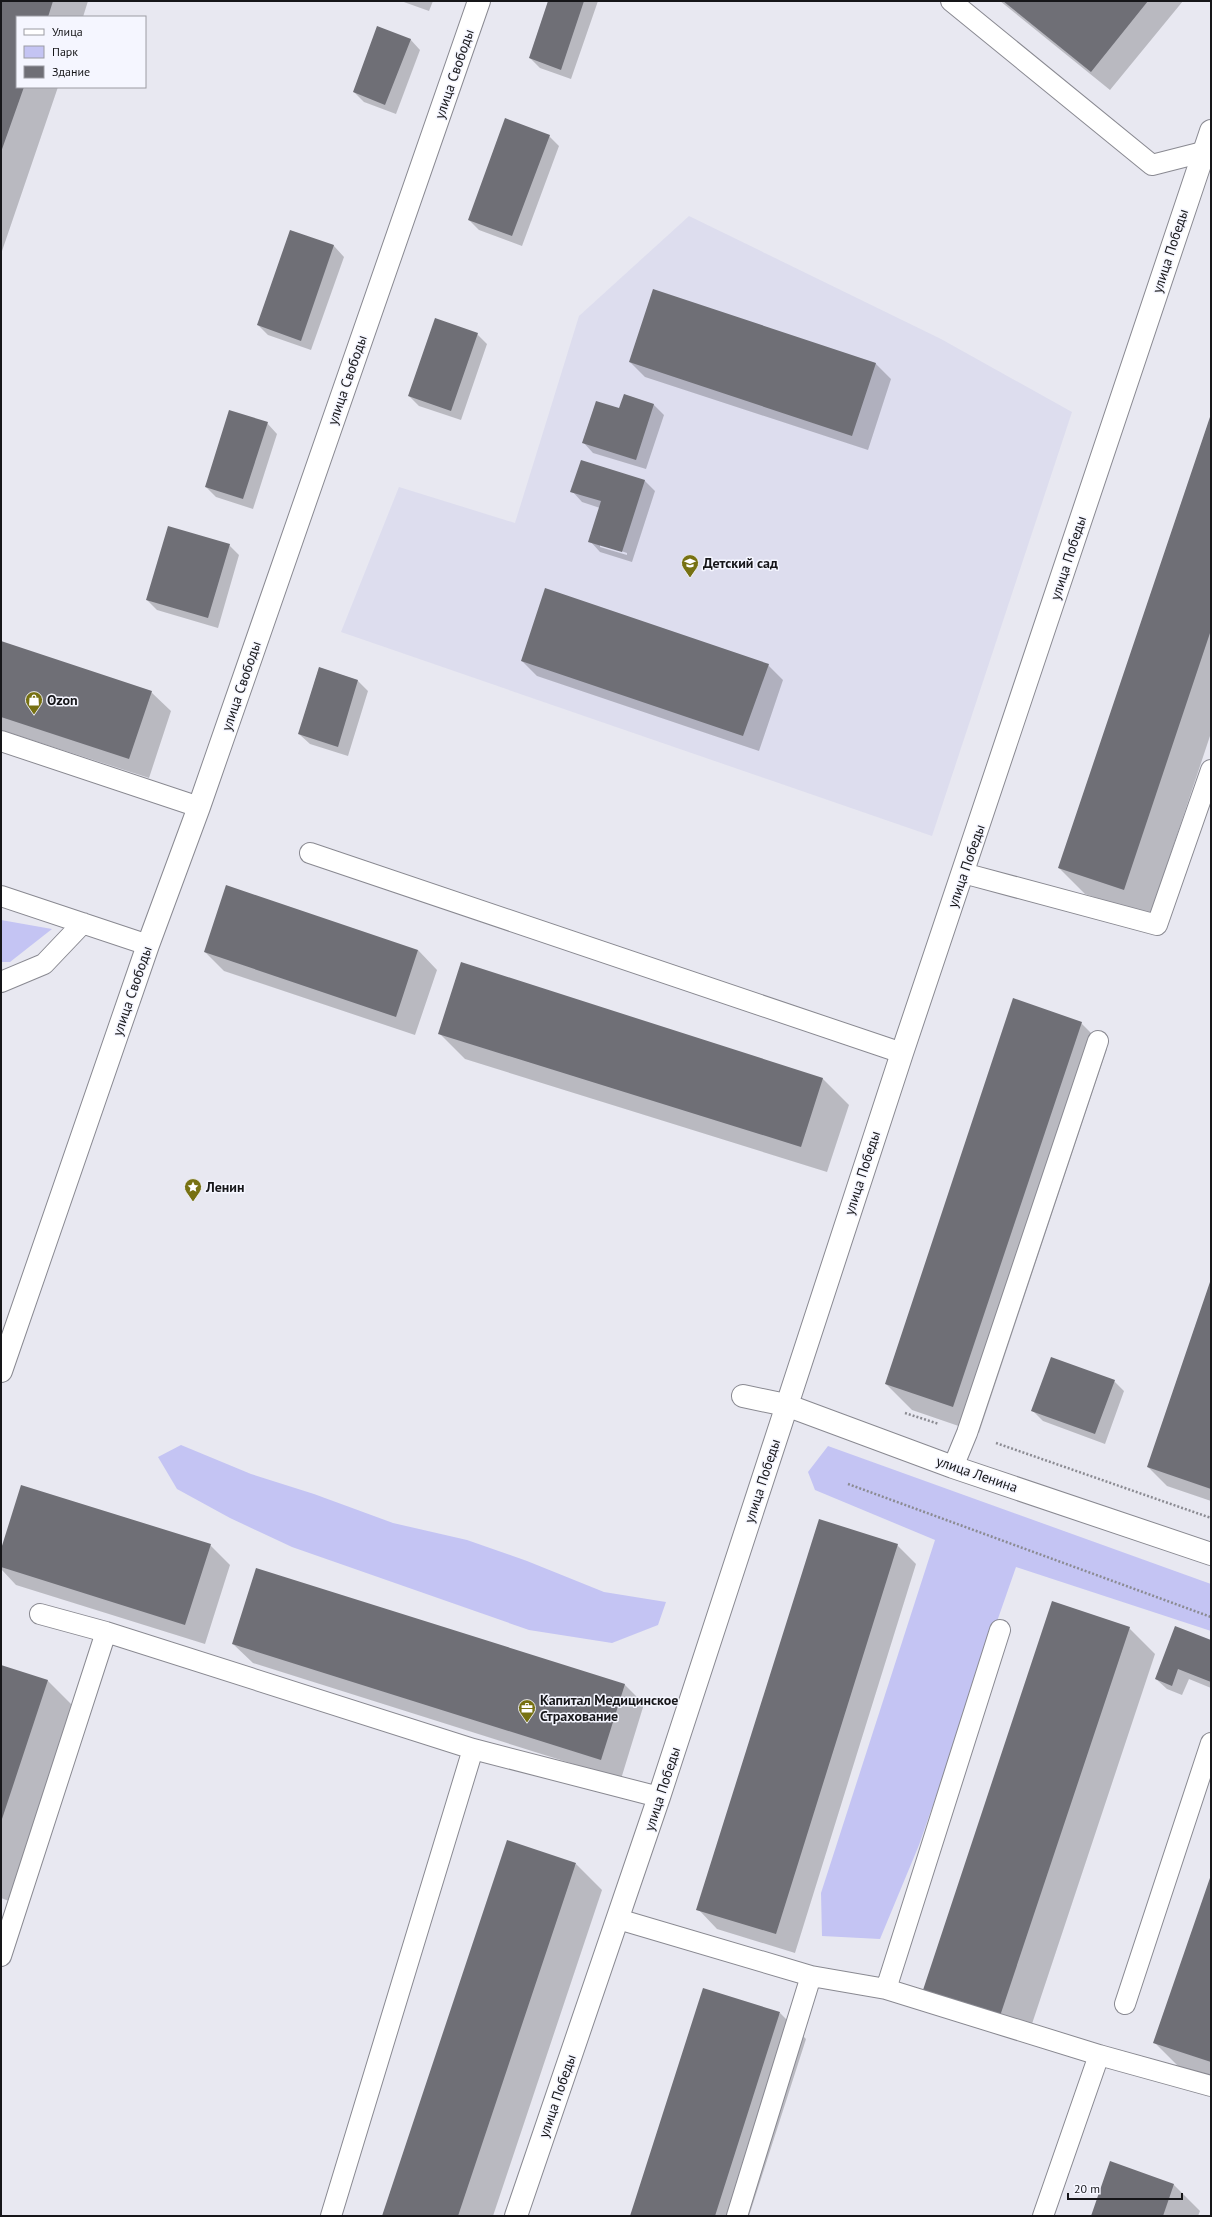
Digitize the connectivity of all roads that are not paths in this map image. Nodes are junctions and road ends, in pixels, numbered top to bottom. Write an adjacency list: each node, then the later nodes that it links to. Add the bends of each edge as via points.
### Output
1 (479, 1): 7 (street, улица Свободы)
2 (951, 1): 4 (lane, via 1152,165)
3 (1211, 131): 4 (street, улица Победы)
4 (1202, 152): 9 (street, улица Победы)
5 (1, 740): 7 (lane)
6 (1211, 770): 9 (lane, via 1157,924)
7 (199, 807): 12 (street, улица Свободы)
8 (310, 853): 15 (lane)
9 (963, 873): 15 (street, улица Победы)
10 (1, 896): 11 (lane)
11 (83, 923): 12 (lane); 13 (lane, via 44,964)
12 (148, 944): 16 (street, улица Свободы)
13 (1, 982)
14 (1098, 1041): 19 (lane, via 967,1433)
15 (902, 1053): 18 (street, улица Победы)
16 (1, 1371)
17 (743, 1396): 18 (street, улица Ленина)
18 (786, 1405): 19 (street, улица Ленина); 26 (street, улица Победы)
19 (953, 1467): 20 (street, улица Ленина)
20 (1211, 1554)
21 (40, 1614): 23 (lane)
22 (1000, 1630): 30 (lane)
23 (106, 1632): 25 (lane); 28 (lane)
24 (1211, 1743): 31 (lane)
25 (473, 1749): 26 (lane); 34 (lane)
26 (659, 1797): 27 (street, улица Победы)
27 (618, 1919): 29 (lane); 35 (street, улица Победы)
28 (1, 1956)
29 (811, 1976): 30 (lane); 36 (lane)
30 (886, 1989): 32 (lane)
31 (1125, 2004)
32 (1099, 2055): 33 (lane); 37 (lane)
33 (1211, 2086)
34 (332, 2216)
35 (516, 2216)
36 (737, 2216)
37 (1043, 2216)

